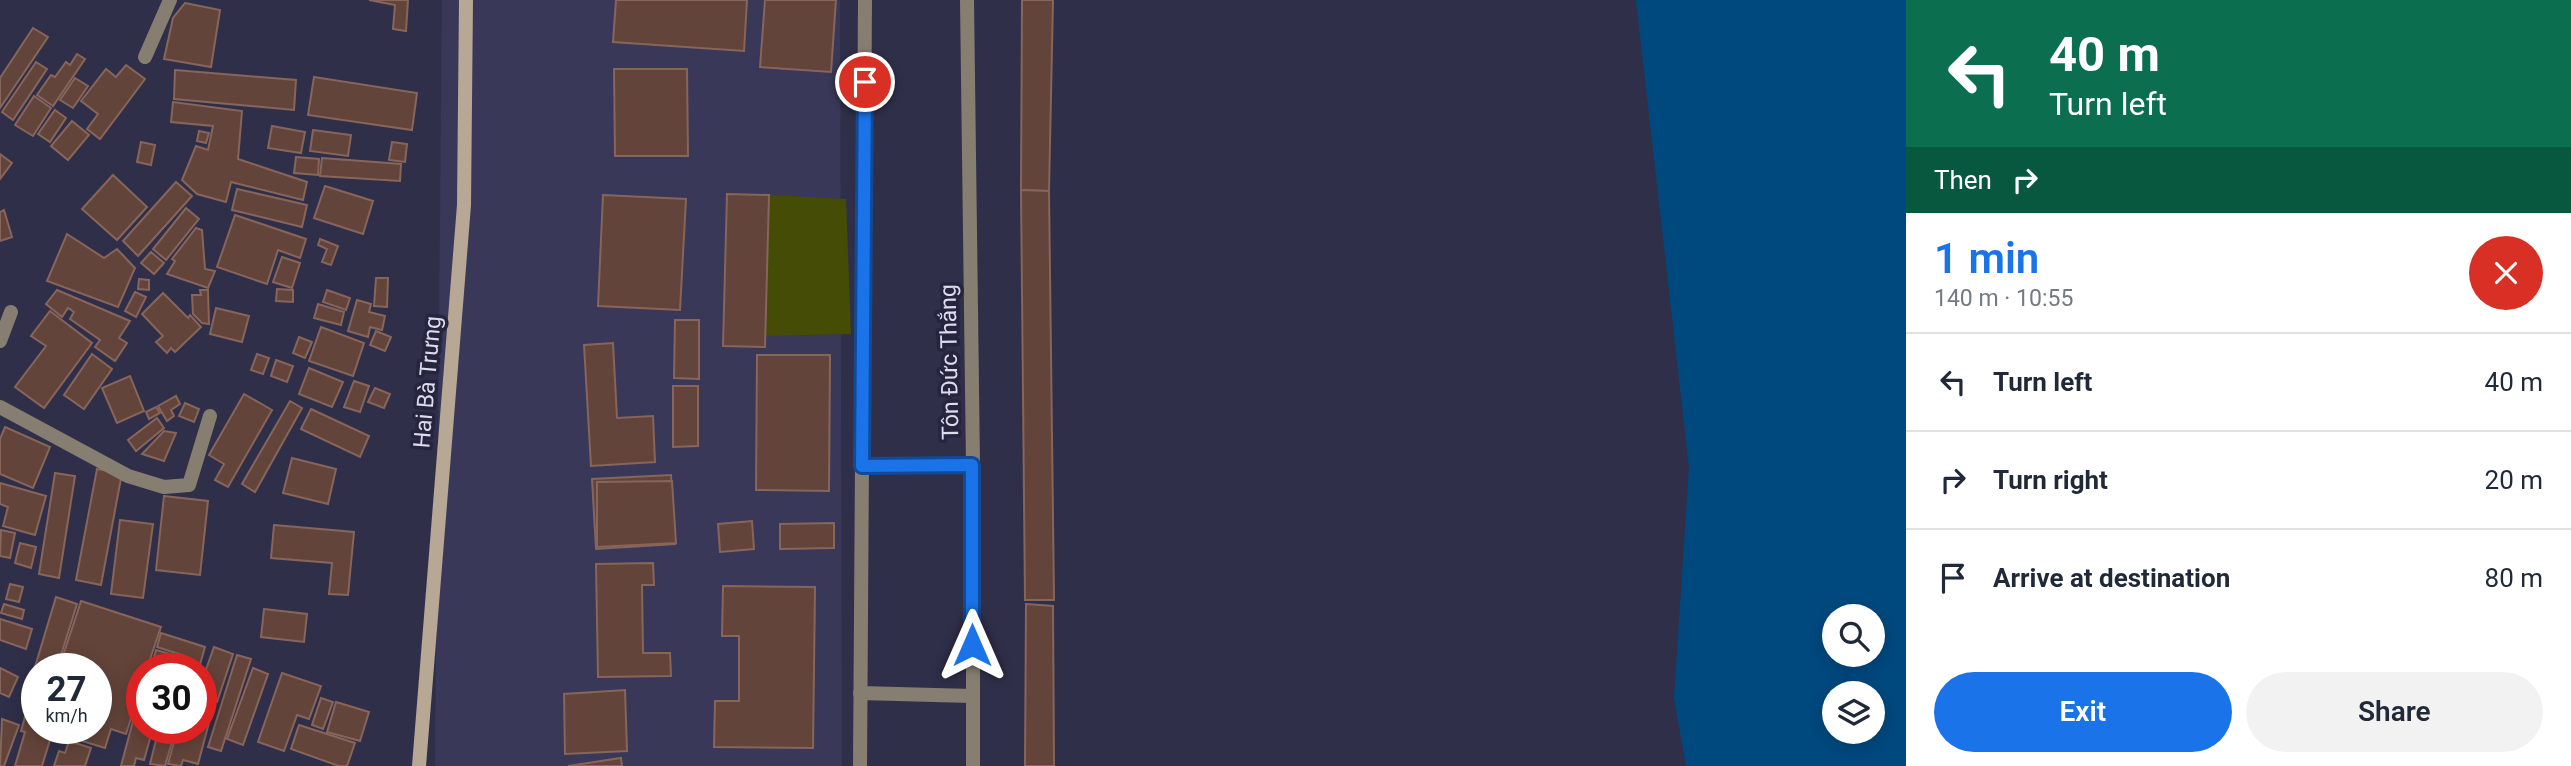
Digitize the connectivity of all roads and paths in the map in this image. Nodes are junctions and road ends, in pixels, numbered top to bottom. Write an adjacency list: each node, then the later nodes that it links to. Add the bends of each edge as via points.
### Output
1 (170, 0): 5 (street)
2 (466, 0): 14 (main road, Hai Bà Trưng, via 464,205)
3 (865, 0): 11 (street)
4 (967, 0): 10 (street, Tôn Đức Thắng)
5 (145, 57)
6 (11, 312): 7 (street)
7 (0, 341)
8 (0, 407): 9 (street, via 128,476 164,487 189,485)
9 (210, 416)
10 (972, 465): 11 (street); 13 (street, Tôn Đức Thắng)
11 (862, 466): 12 (street)
12 (860, 693): 13 (street); 15 (street)
13 (971, 696): 16 (street, Tôn Đức Thắng)
14 (419, 766)
15 (860, 766)
16 (973, 766)

